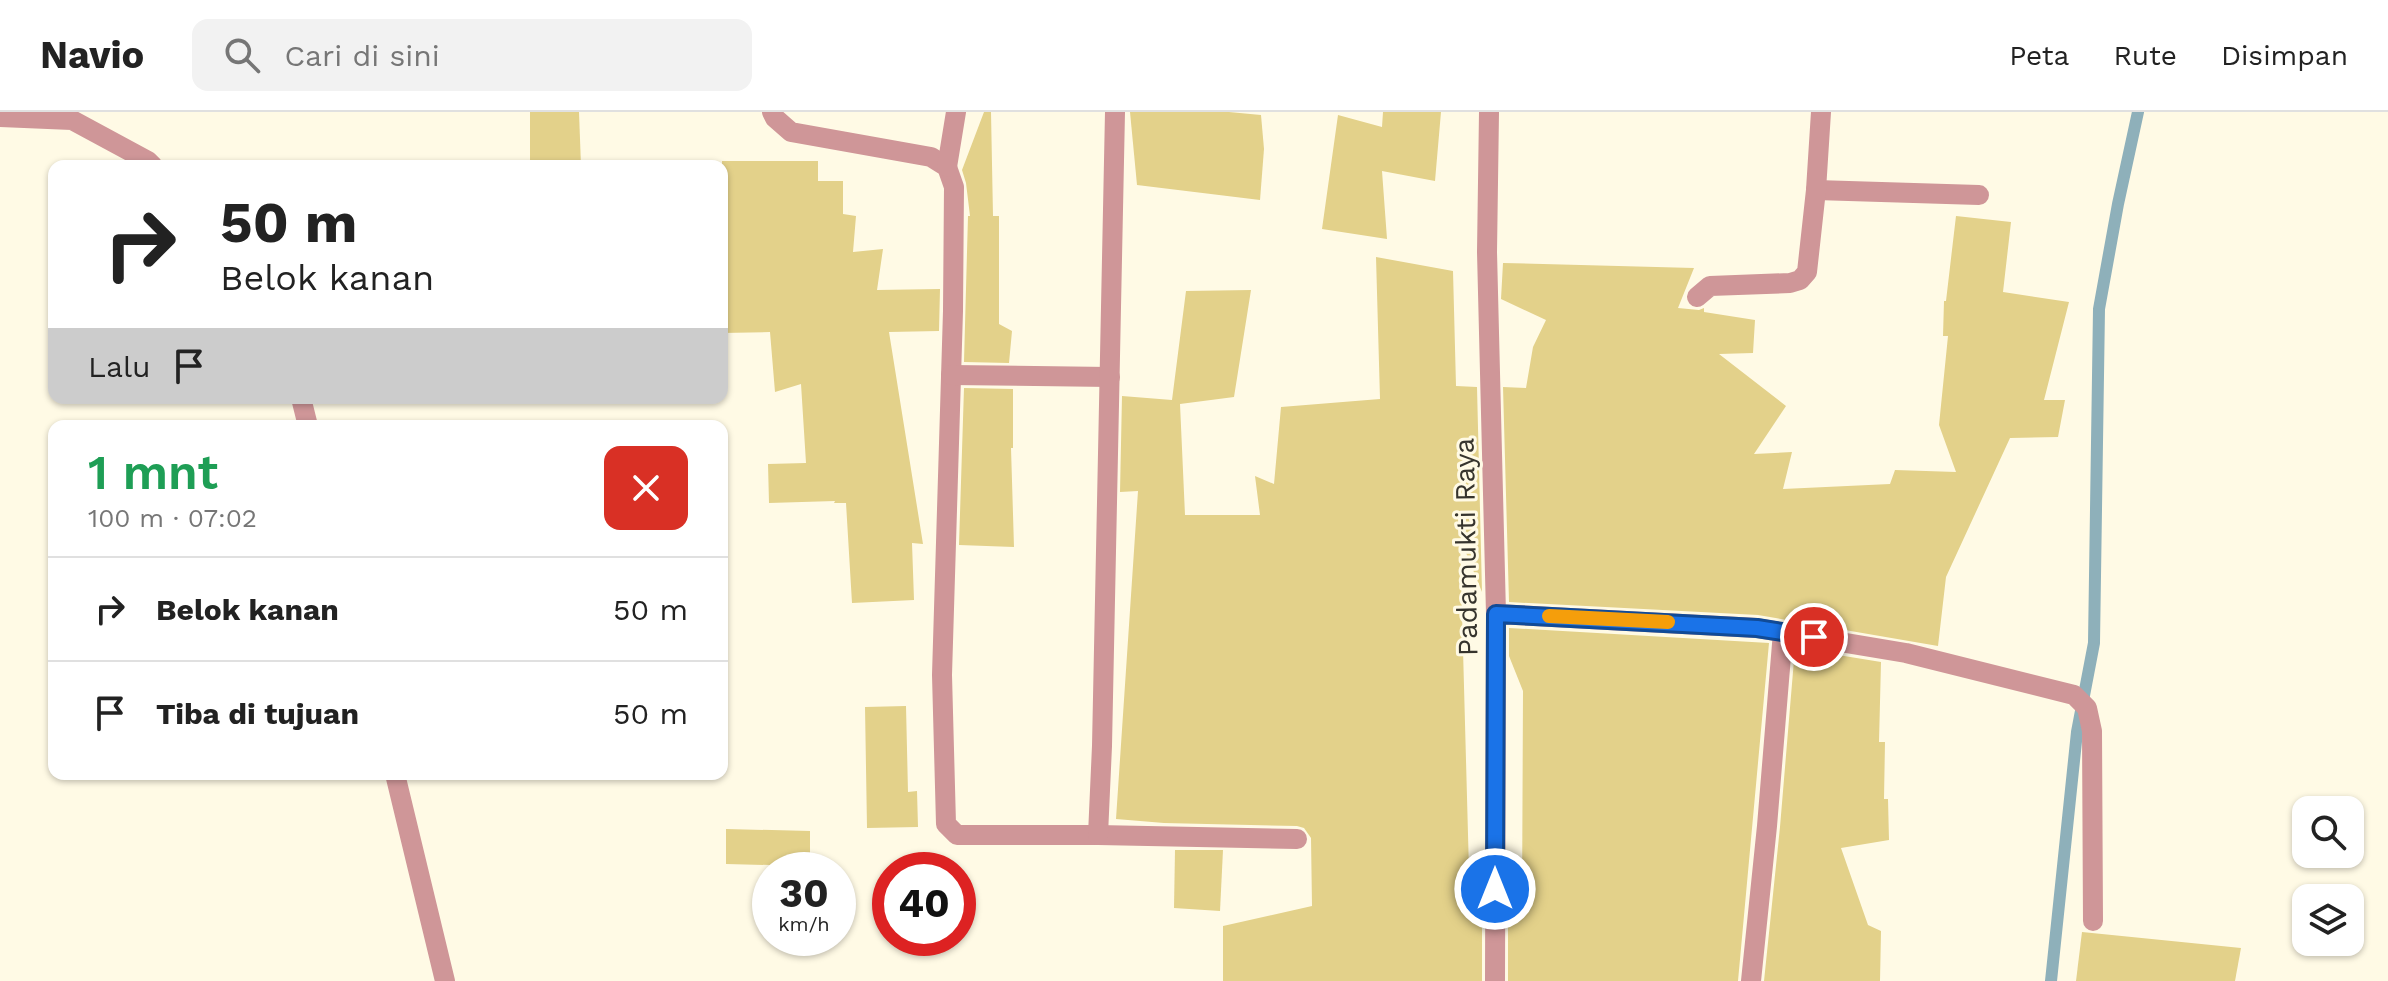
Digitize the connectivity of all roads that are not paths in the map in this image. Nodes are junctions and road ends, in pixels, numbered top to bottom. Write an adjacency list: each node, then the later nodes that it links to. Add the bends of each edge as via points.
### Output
1 (772, 112): 8 (street, via 791,132 931,157)
2 (956, 112): 8 (street)
3 (1115, 112): 13 (street)
4 (1489, 112): 14 (street, Padamukti Raya)
5 (1821, 112): 9 (street)
6 (0, 117): 7 (street, via 72,120)
7 (146, 160)
8 (947, 167): 12 (street, via 954,187)
9 (1816, 190): 10 (street); 11 (street, via 1807,272 1800,280 1710,286)
10 (1979, 195)
11 (1697, 297)
12 (951, 375): 13 (street); 17 (street, via 942,675 946,824 957,835)
13 (1110, 377): 17 (street)
14 (1496, 614): 15 (street); 21 (street, Padamukti Raya)
15 (1783, 632): 19 (street, via 1906,653 2074,695 2087,708 2092,731); 22 (street)
16 (396, 780): 20 (street)
17 (1098, 835): 18 (street)
18 (1297, 839)
19 (2093, 921)
20 (445, 981)
21 (1495, 981)
22 (1751, 981)

